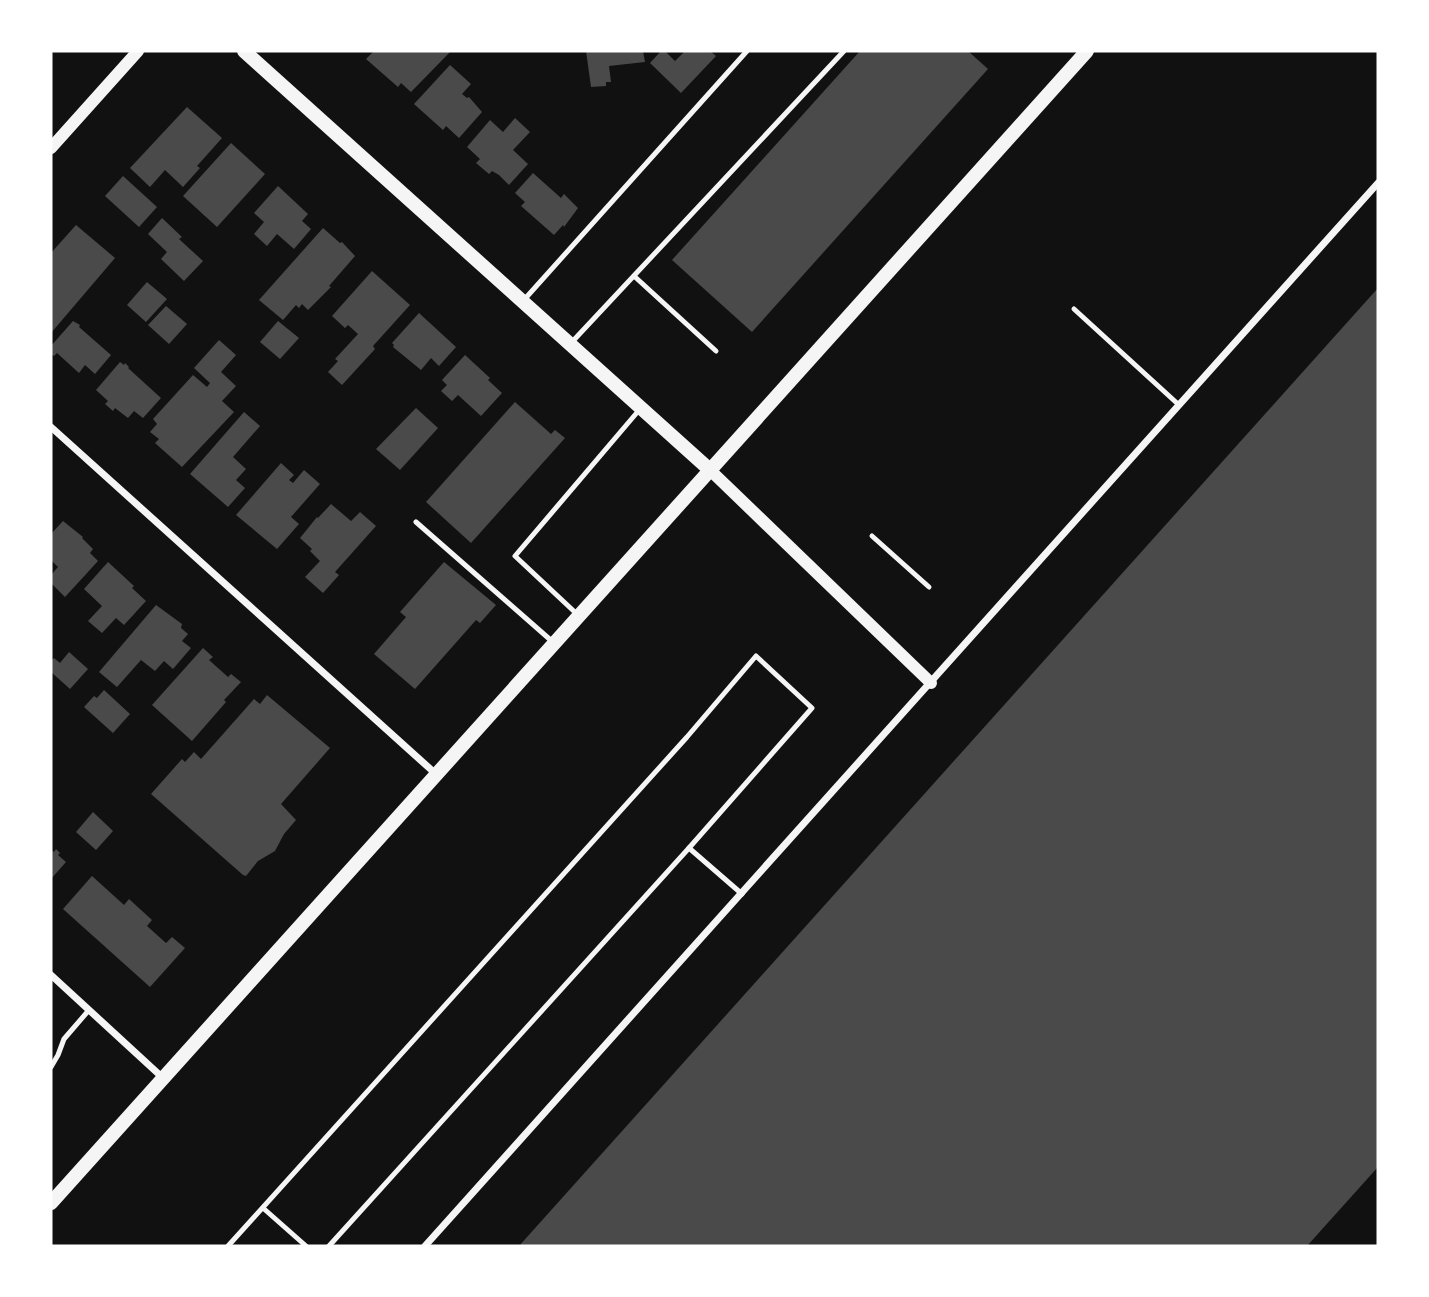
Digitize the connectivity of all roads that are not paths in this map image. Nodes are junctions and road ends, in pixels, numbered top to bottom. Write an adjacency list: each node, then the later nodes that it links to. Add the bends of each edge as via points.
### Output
1 (138, 51): 6 (street)
2 (244, 51): 9 (main road)
3 (747, 51): 9 (lane)
4 (845, 51): 8 (lane)
5 (1087, 51): 16 (main road)
6 (51, 148)
7 (1378, 183): 13 (street)
8 (634, 276): 11 (lane); 12 (lane)
9 (523, 301): 11 (main road)
10 (1074, 309): 13 (lane)
11 (569, 344): 14 (main road)
12 (716, 351)
13 (1179, 405): 22 (street)
14 (642, 407): 16 (main road); 20 (lane, via 515,556)
15 (51, 427): 23 (street)
16 (710, 470): 20 (main road); 22 (street)
17 (416, 522): 21 (lane)
18 (872, 536): 19 (lane)
19 (929, 587)
20 (579, 616): 21 (main road)
21 (554, 643): 23 (main road)
22 (931, 683): 25 (street)
23 (437, 775): 29 (main road)
24 (689, 848): 25 (lane); 31 (lane, via 812,708 756,656); 34 (lane)
25 (742, 894): 35 (street)
26 (51, 975): 27 (street)
27 (89, 1010): 28 (lane, via 64,1039); 29 (street)
28 (51, 1067)
29 (163, 1078): 30 (main road)
30 (51, 1203)
31 (263, 1208): 32 (lane); 33 (lane)
32 (228, 1246)
33 (306, 1246)
34 (329, 1246)
35 (425, 1246)

